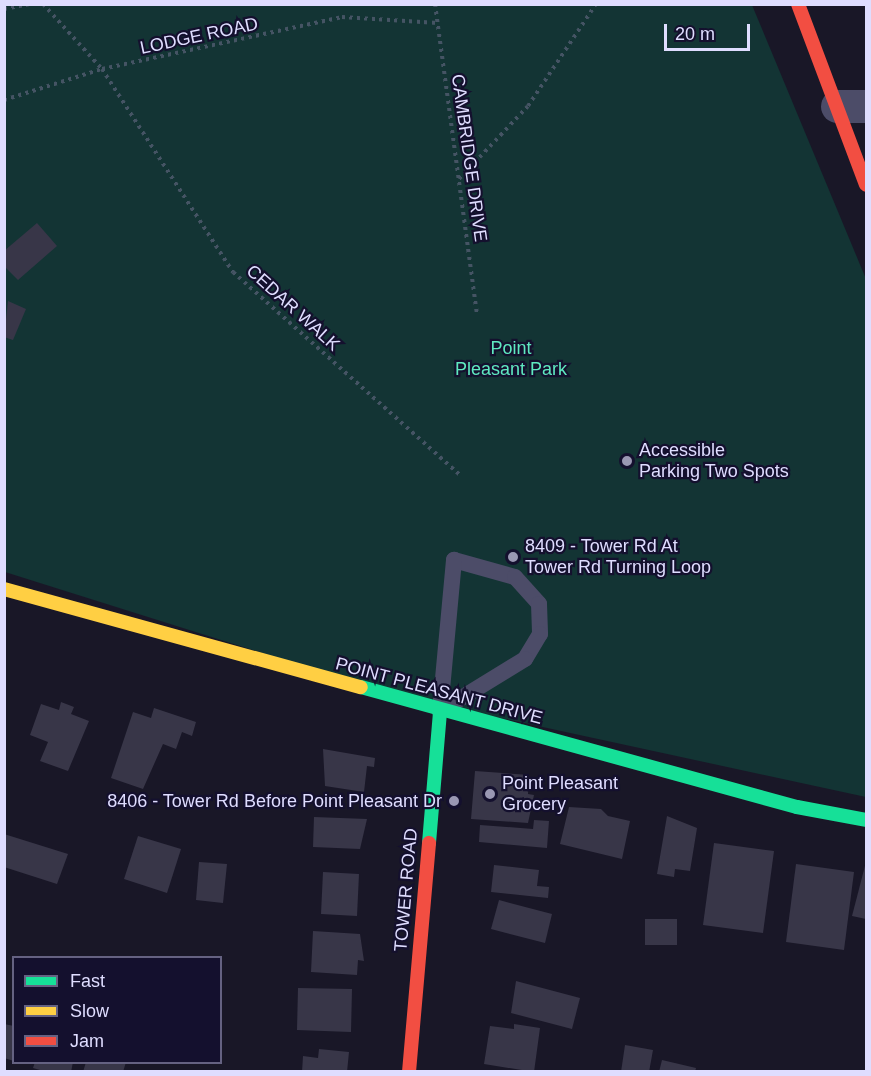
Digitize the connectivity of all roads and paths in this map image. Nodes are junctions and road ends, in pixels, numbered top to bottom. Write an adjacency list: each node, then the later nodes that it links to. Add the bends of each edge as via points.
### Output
1 (29, 4): 6 (path)
2 (43, 4): 8 (path, CEDAR WALK)
3 (435, 4): 7 (path, CAMBRIDGE DRIVE)
4 (596, 4): 11 (path, via 528,106)
5 (798, 4): 10 (street)
6 (4, 9)
7 (438, 23): 8 (path, LODGE ROAD, via 342,17); 11 (path, CAMBRIDGE DRIVE)
8 (102, 69): 9 (path, LODGE ROAD); 14 (path, CEDAR WALK, via 233,272)
9 (4, 100)
10 (852, 106): 12 (street)
11 (459, 179): 13 (path, CAMBRIDGE DRIVE)
12 (867, 185)
13 (477, 314)
14 (461, 476)
15 (4, 589): 16 (street, POINT PLEASANT DRIVE)
16 (440, 711): 16 (lane, via 454,560 515,577 539,604 540,634 525,659); 17 (street, POINT PLEASANT DRIVE); 18 (street, TOWER ROAD)
17 (867, 820)
18 (409, 1071)

